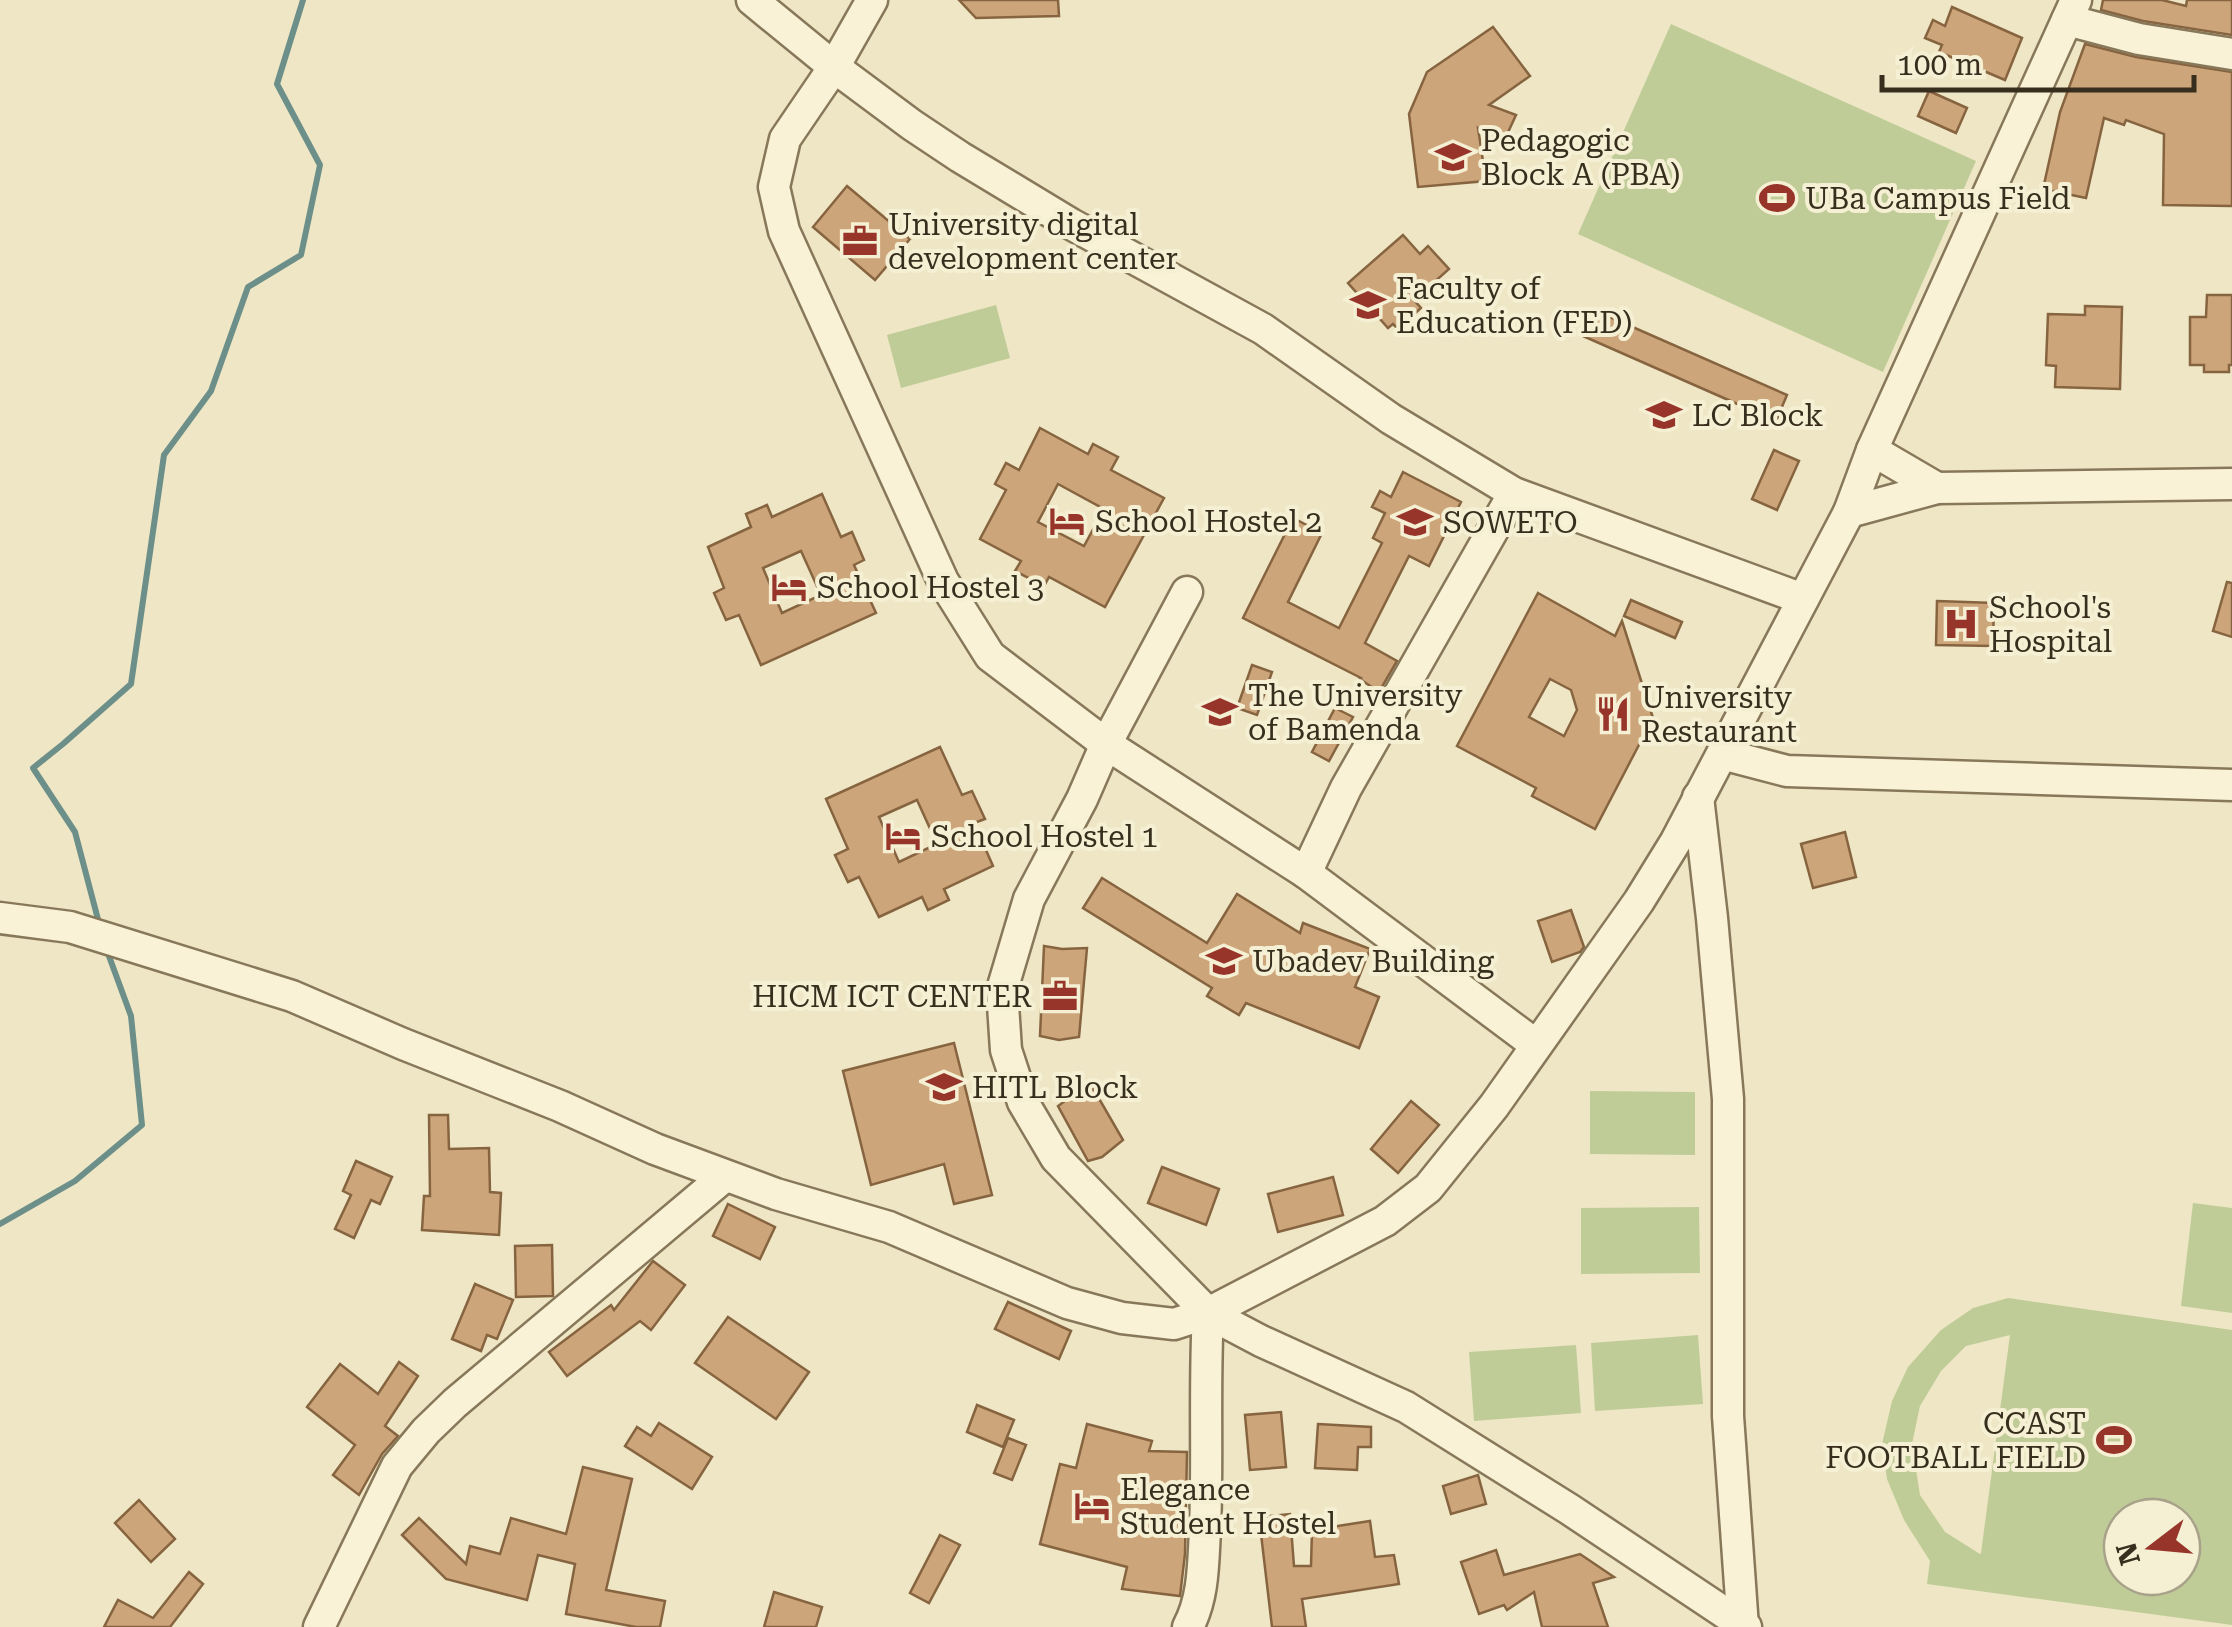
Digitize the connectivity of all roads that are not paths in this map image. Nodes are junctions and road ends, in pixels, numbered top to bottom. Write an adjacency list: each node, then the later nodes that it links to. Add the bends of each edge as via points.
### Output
1 (752, 0): 5 (street)
2 (872, 0): 5 (street)
3 (2072, 10): 4 (street, via 2139,39); 6 (street)
4 (2232, 54)
5 (834, 68): 9 (street, via 960,157 1262,329 1391,419); 13 (street, via 786,139 774,187 784,231 952,596 990,656)
6 (1872, 450): 8 (street); 10 (street)
7 (2232, 484): 8 (street)
8 (1937, 488): 10 (street)
9 (1514, 493): 12 (street); 17 (street, via 1346,788)
10 (1849, 512): 12 (street)
11 (1187, 592): 13 (street)
12 (1803, 599): 14 (street)
13 (1106, 744): 17 (street); 21 (street, via 1029,900 1002,990 1006,1050 1023,1102 1056,1158)
14 (1722, 754): 15 (street, via 1786,771); 16 (street)
15 (2232, 785)
16 (1698, 798): 19 (street, via 1640,901); 22 (street, via 1728,1099 1728,1416)
17 (1306, 873): 19 (street)
18 (0, 918): 20 (street, via 70,927 292,996)
19 (1536, 1046): 21 (street, via 1428,1188 1385,1221)
20 (725, 1176): 21 (street, via 889,1227 1066,1303 1174,1324); 23 (street, via 426,1430 396,1466)
21 (1208, 1313): 22 (street, via 1406,1407); 24 (street, via 1202,1594)
22 (1744, 1626)
23 (319, 1627)
24 (1188, 1627)

